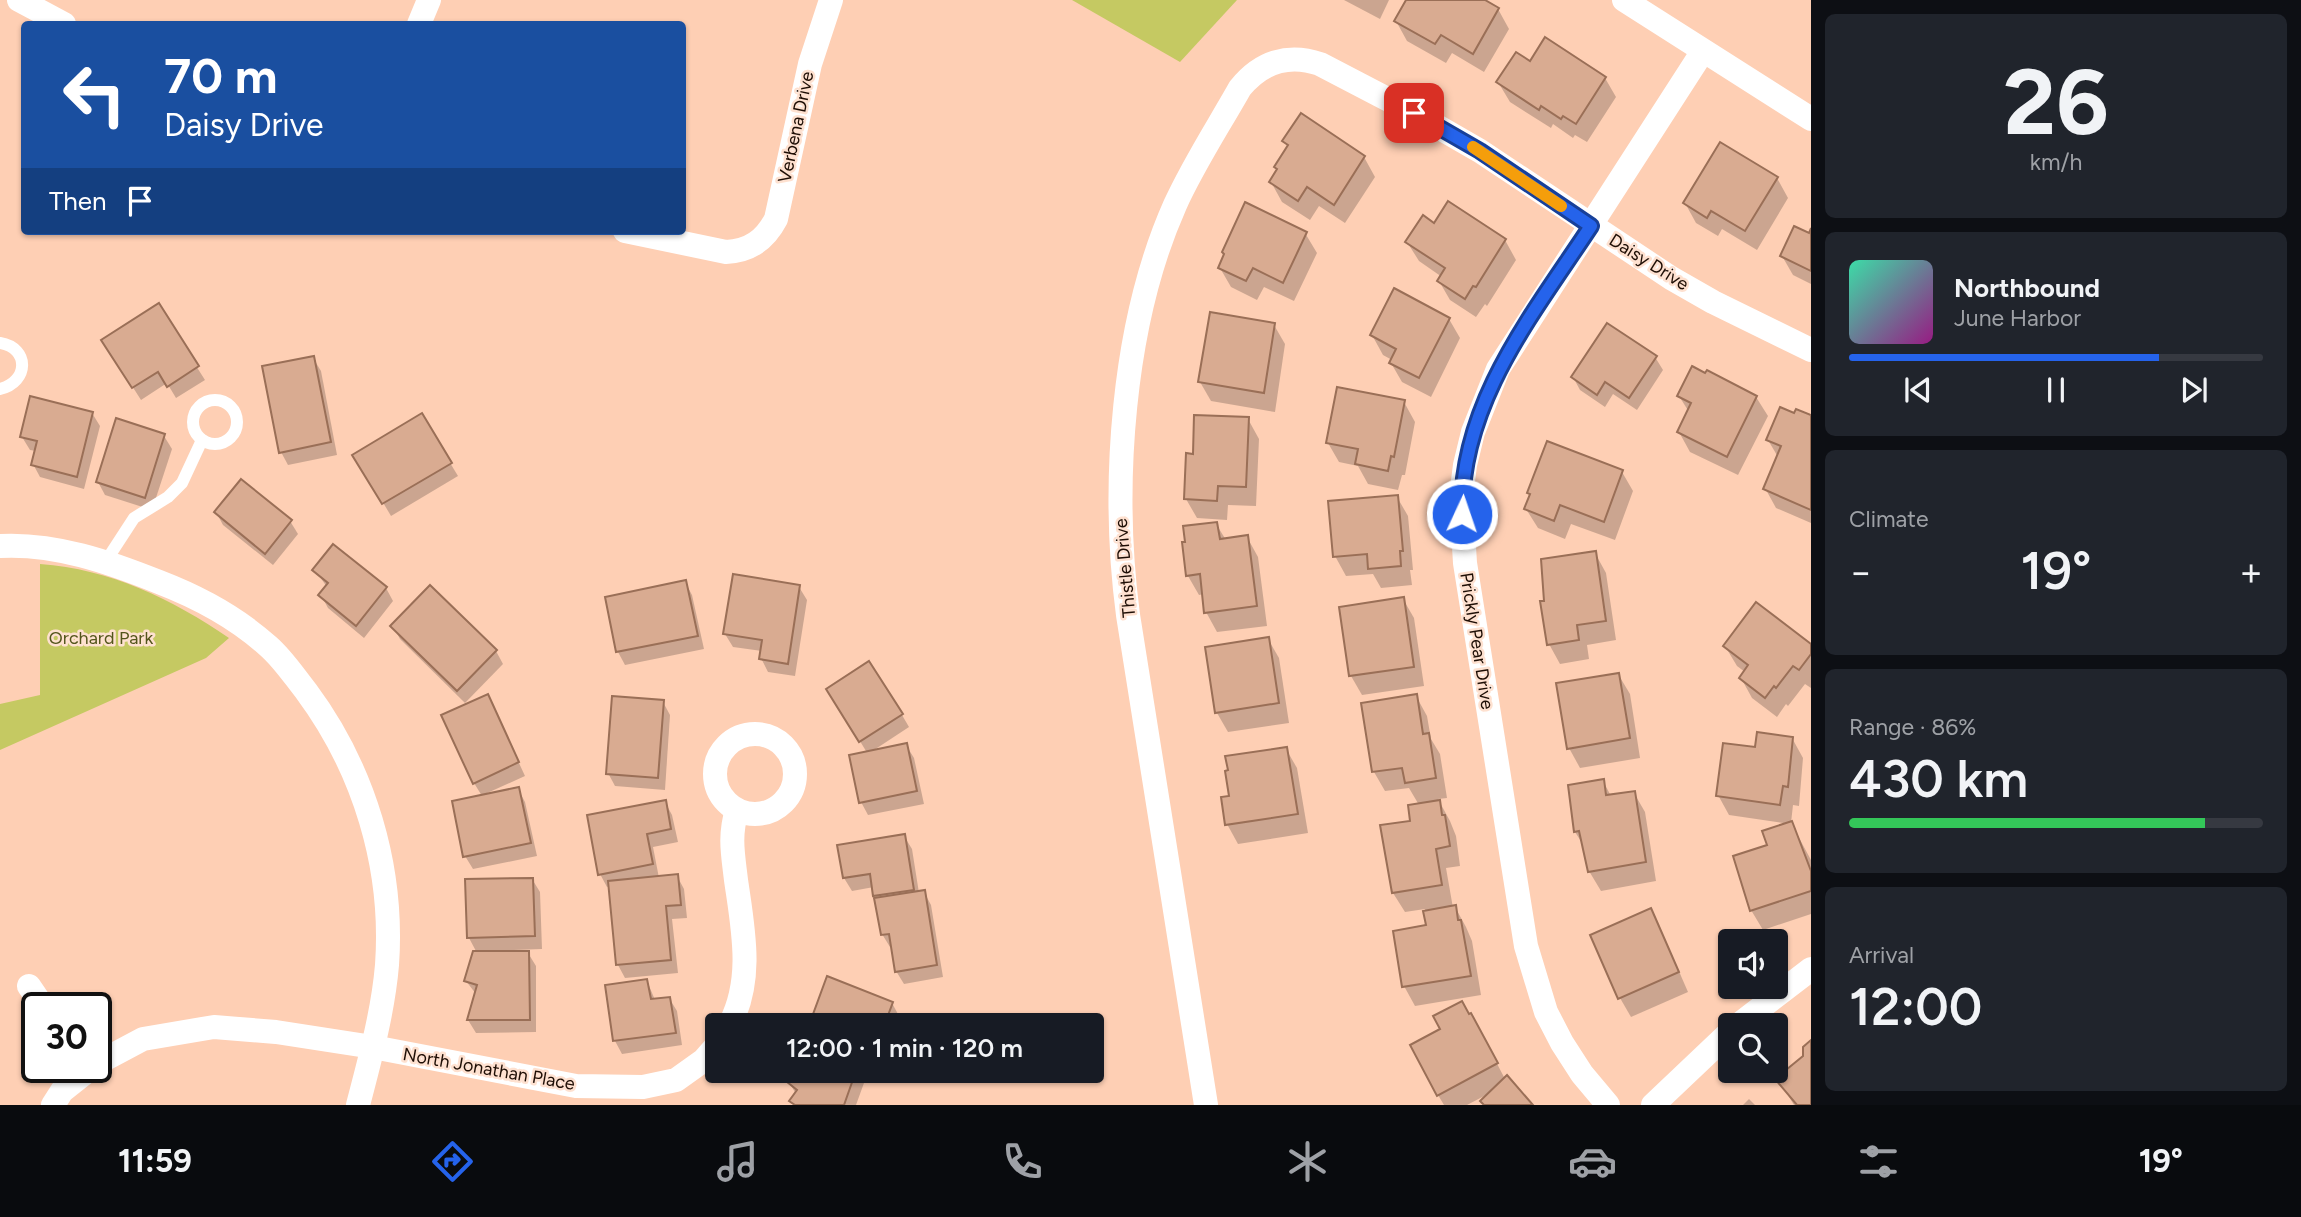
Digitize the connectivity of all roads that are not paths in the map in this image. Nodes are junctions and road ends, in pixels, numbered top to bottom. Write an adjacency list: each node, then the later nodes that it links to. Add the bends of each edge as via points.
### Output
1 (19, 0): 5 (street)
2 (429, 0): 6 (street)
3 (831, 0): 11 (street, Verbena Drive, via 810,64 770,230 751,247 726,253)
4 (1624, 0): 7 (street)
5 (59, 21)
6 (420, 21)
7 (1703, 51): 9 (street); 10 (street, Prickly Pear Drive)
8 (1269, 63): 10 (street, Daisy Drive, via 1307,60 1367,88 1480,151); 31 (street, Thistle Drive, via 1240,88 1175,204 1159,245 1136,336 1121,471 1120,539 1128,615)
9 (1811, 119)
10 (1591, 226): 13 (street, Daisy Drive, via 1713,302); 32 (street, Prickly Pear Drive, via 1498,369 1473,432 1461,497 1465,563 1526,946 1546,1012 1582,1074)
11 (643, 235)
12 (0, 343): 14 (lane, via 16,350 22,364 14,384)
13 (1811, 350)
14 (0, 389)
15 (202, 440): 17 (lane, via 182,483 134,518)
16 (0, 546): 17 (street)
17 (106, 561): 25 (street, via 192,595 268,646 333,731 360,786 380,859 387,964)
18 (737, 810): 22 (street, via 731,829 746,971)
19 (1811, 969): 23 (street)
20 (29, 986): 21 (street)
21 (33, 992)
22 (735, 1013)
23 (1754, 1013)
24 (1718, 1043): 33 (street)
25 (373, 1047): 26 (street, North Jonathan Place, via 214,1027 143,1039); 27 (street, North Jonathan Place, via 576,1086 643,1087 676,1080); 30 (street)
26 (112, 1056)
27 (705, 1059)
28 (71, 1083): 29 (street, North Jonathan Place)
29 (53, 1105)
30 (358, 1105)
31 (1206, 1105)
32 (1608, 1105)
33 (1653, 1105)

